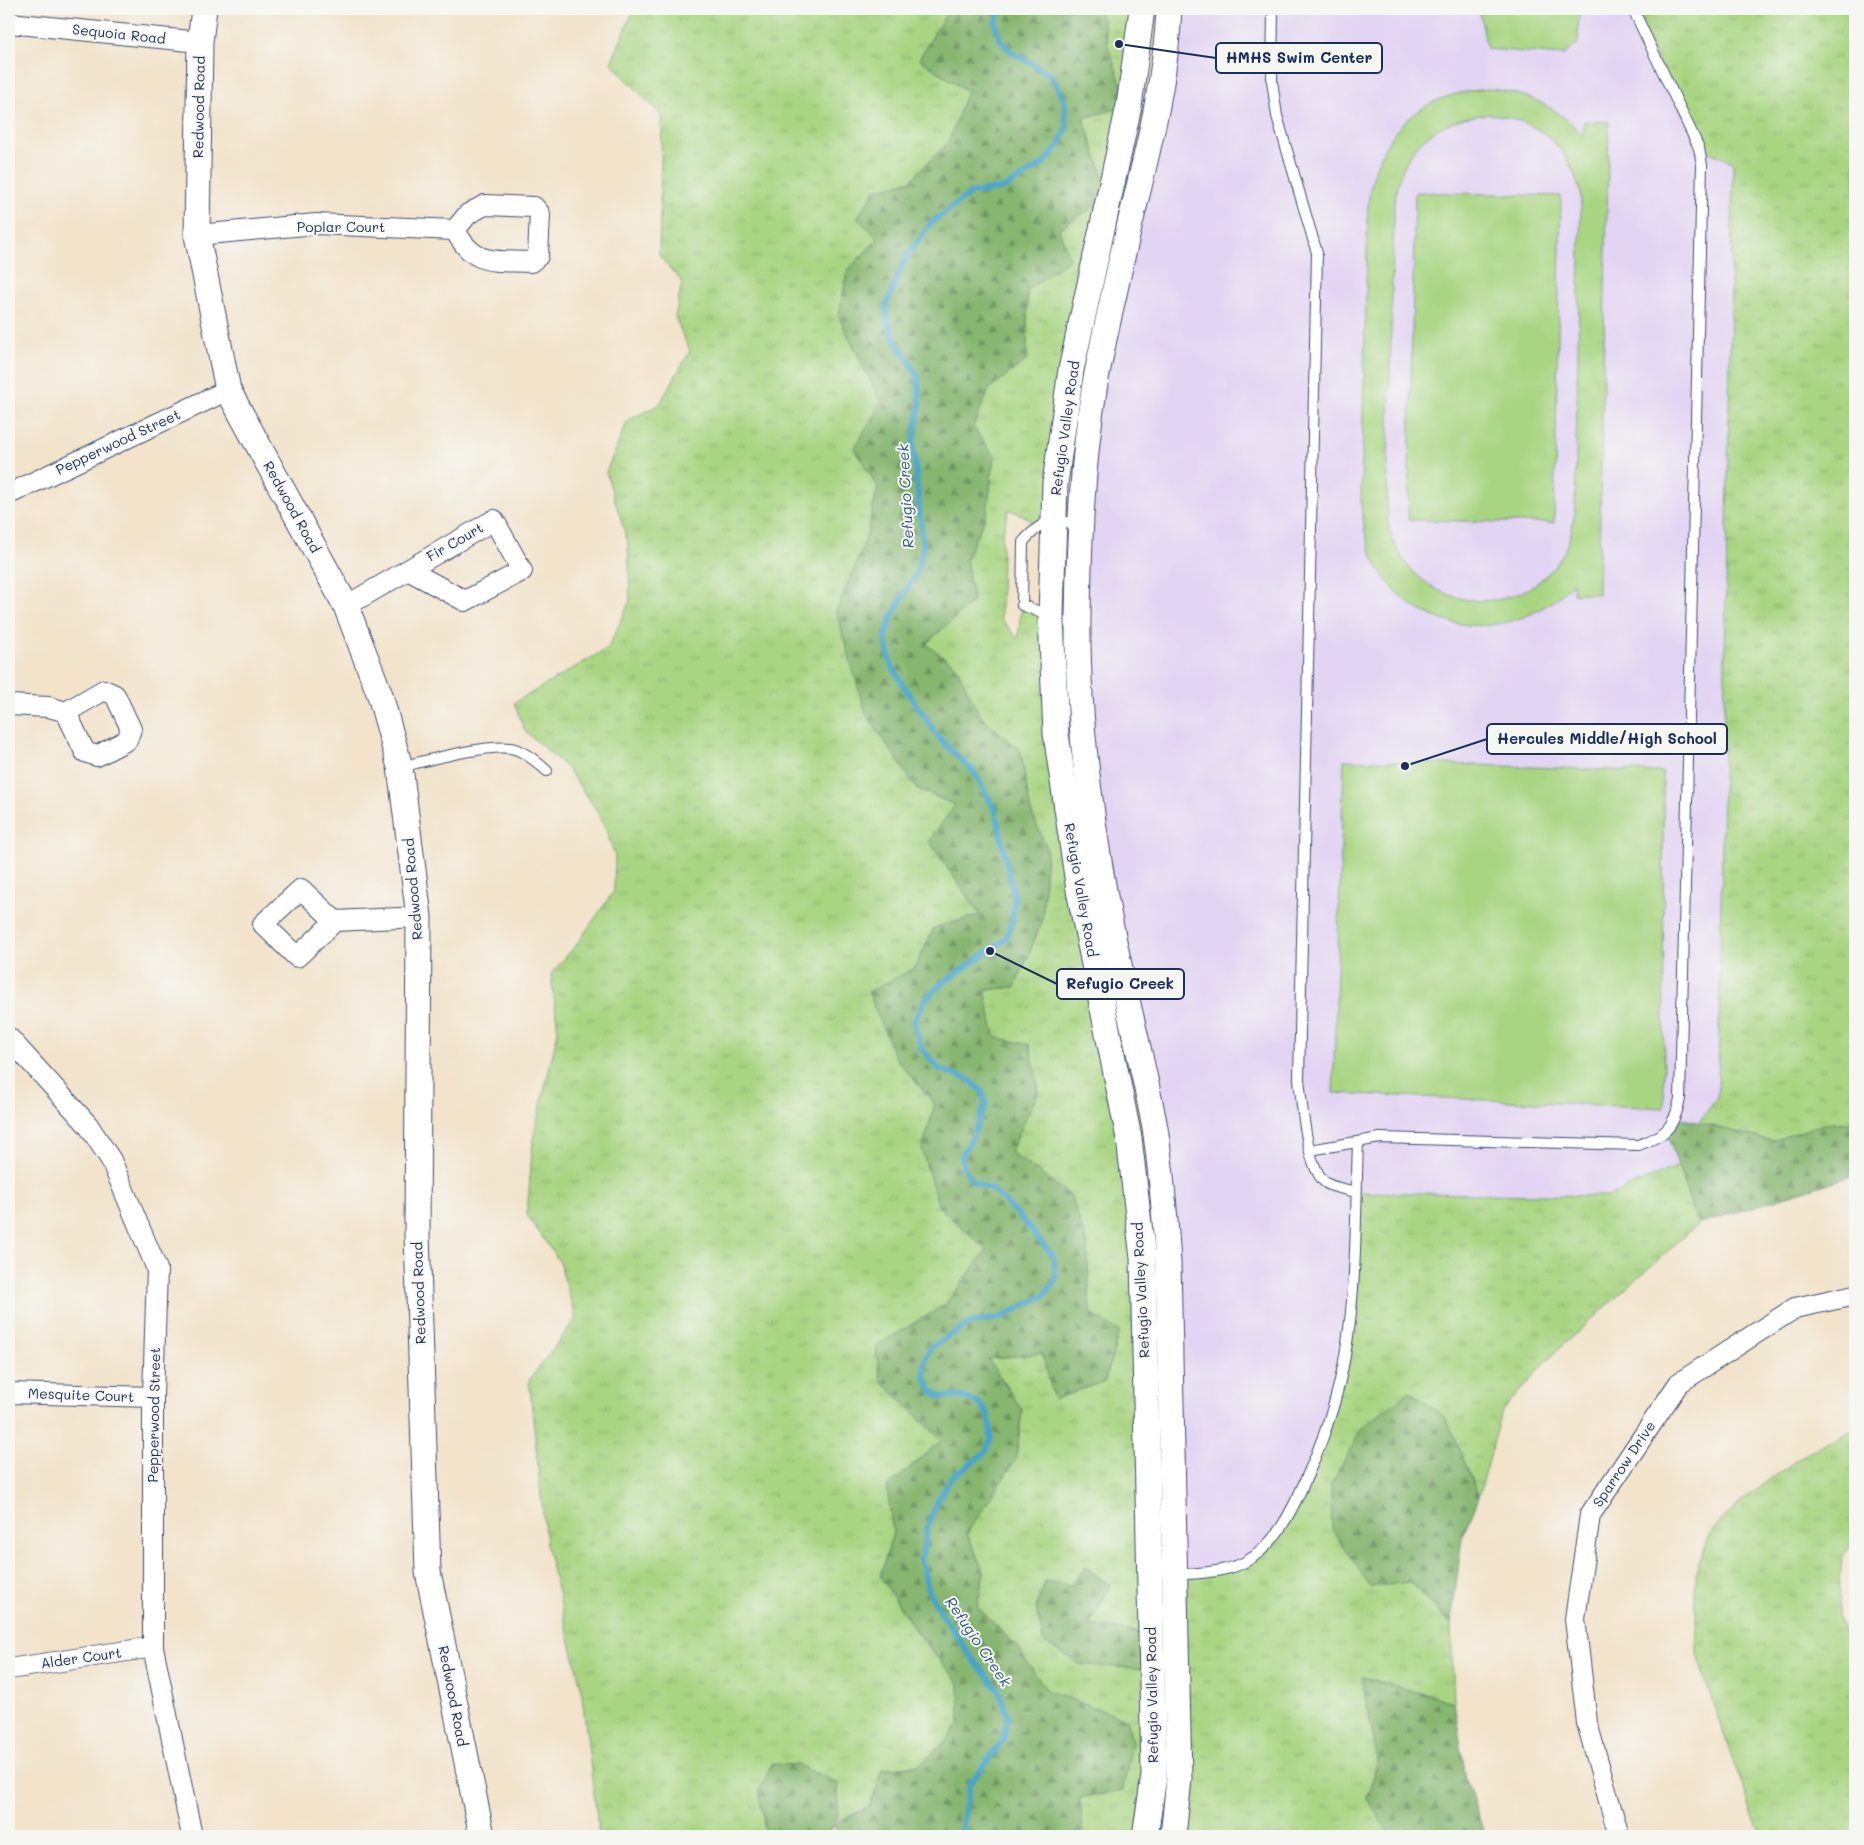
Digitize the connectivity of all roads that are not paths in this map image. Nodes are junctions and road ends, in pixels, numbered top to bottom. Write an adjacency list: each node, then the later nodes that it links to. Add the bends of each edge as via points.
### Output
1 (204, 9): 7 (street, Redwood Road)
2 (1142, 9): 12 (street, Refugio Valley Road, via 1130,106 1071,370 1055,483)
3 (1169, 9): 13 (street, Refugio Valley Road, via 1160,98 1095,384)
4 (1274, 9): 24 (lane, via 1272,81 1277,116 1317,253 1299,1079)
5 (1633, 9): 23 (lane, via 1699,148 1702,165 1680,1099 1676,1118 1666,1131 1638,1145 1380,1138)
6 (9, 23): 7 (street, Sequoia Road)
7 (200, 42): 9 (street, Redwood Road)
8 (455, 230): 9 (street, Poplar Court, via 316,224)
9 (197, 235): 10 (street, Redwood Road)
10 (228, 390): 11 (street, Pepperwood Street); 15 (street, Redwood Road)
11 (9, 494)
12 (1054, 521): 13 (lane); 34 (street, Refugio Valley Road, via 1051,617 1057,744 1079,890 1129,1138 1142,1258 1154,1776)
13 (1080, 524): 29 (street, Refugio Valley Road, via 1078,623 1082,725 1091,806 1103,886 1155,1129 1164,1195)
14 (408, 570): 14 (street, Fir Court, via 494,520 522,571 465,601); 15 (street, Fir Court)
15 (346, 606): 18 (street, Redwood Road, via 380,695)
16 (9, 705): 17 (street, via 49,707)
17 (66, 712)
18 (400, 767): 19 (lane, via 496,747 515,749); 20 (street, Redwood Road)
19 (547, 770)
20 (419, 917): 21 (street); 33 (street, Redwood Road, via 417,1234 428,1572)
21 (335, 921)
22 (11, 1045): 28 (street, Pepperwood Street, via 88,1125 111,1160 157,1269)
23 (1358, 1142): 24 (lane); 25 (lane)
24 (1310, 1150): 25 (lane, via 1314,1168 1327,1184)
25 (1356, 1192): 29 (lane, via 1349,1327 1339,1384 1327,1426 1296,1503 1278,1532 1262,1550 1244,1563 1215,1572)
26 (1855, 1294): 36 (street, Sparrow Drive, via 1795,1308 1679,1383 1590,1515 1575,1619 1587,1724)
27 (9, 1393): 28 (street, Mesquite Court)
28 (153, 1397): 30 (street, Pepperwood Street)
29 (1174, 1575): 35 (street, Refugio Valley Road, via 1179,1779)
30 (153, 1647): 31 (street, Alder Court); 32 (street, Pepperwood Street)
31 (9, 1668)
32 (192, 1836)
33 (482, 1836)
34 (1145, 1836)
35 (1173, 1836)
36 (1620, 1836)

